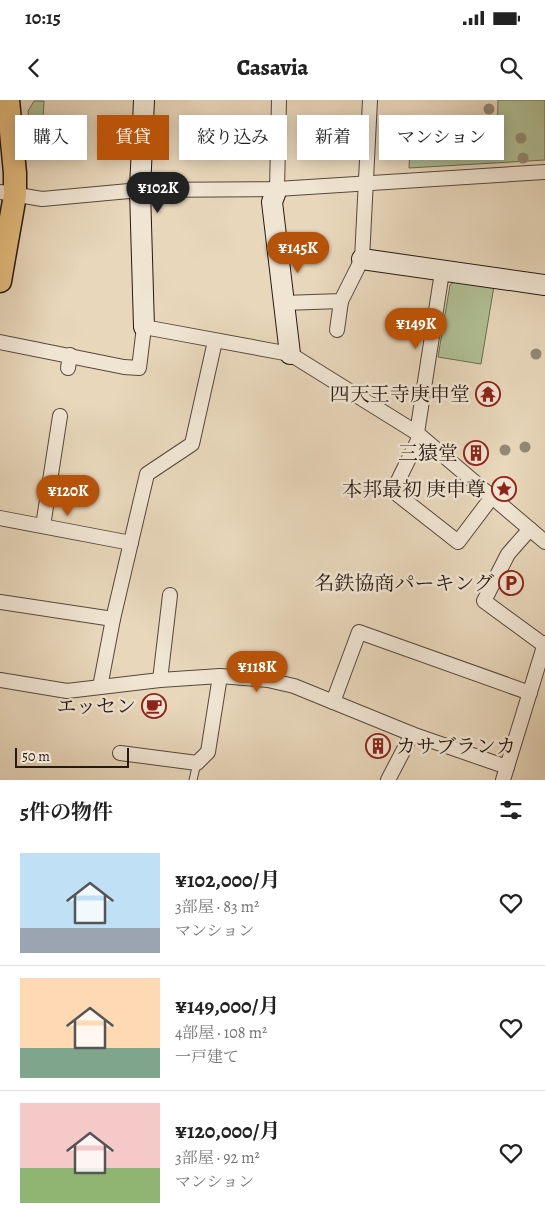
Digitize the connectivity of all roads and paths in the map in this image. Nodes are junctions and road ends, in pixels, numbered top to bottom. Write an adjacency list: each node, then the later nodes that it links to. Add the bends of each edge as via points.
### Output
1 (8, 100): 9 (main road, via 15,173)
2 (144, 100): 8 (street)
3 (277, 100): 7 (street)
4 (370, 100): 6 (street)
5 (545, 172): 6 (street)
6 (365, 184): 7 (street); 10 (street)
7 (277, 189): 8 (street); 15 (street, via 272,202)
8 (140, 190): 9 (street, via 42,199); 16 (street)
9 (7, 194): 12 (main road)
10 (362, 259): 11 (street); 14 (street)
11 (442, 272): 13 (street); 22 (street)
12 (0, 281)
13 (545, 285)
14 (341, 301): 15 (street); 17 (street)
15 (284, 304): 20 (street)
16 (144, 328): 18 (street); 19 (street, via 139,368 69,361)
17 (338, 330)
18 (215, 341): 20 (street); 28 (street, via 192,444 147,474)
19 (0, 342)
20 (290, 354): 22 (street)
21 (60, 416): 25 (street)
22 (418, 435): 23 (street); 23 (street, via 392,491 458,542)
23 (492, 497): 26 (street)
24 (0, 518): 25 (street)
25 (43, 526): 28 (street)
26 (530, 529): 27 (street); 32 (street, via 508,554 484,601)
27 (545, 542)
28 (131, 543): 31 (street)
29 (170, 595): 35 (street)
30 (0, 602): 31 (street)
31 (113, 619): 36 (street)
32 (545, 644): 37 (street)
33 (220, 676): 35 (street); 38 (street, via 294,686); 41 (street, via 208,752)
34 (0, 680): 36 (street, via 67,691)
35 (160, 680): 36 (street)
36 (100, 687)
37 (530, 693): 38 (street, via 359,632); 42 (street)
38 (333, 702): 39 (street)
39 (412, 734): 42 (street); 44 (street)
40 (120, 753): 41 (street)
41 (197, 763): 43 (lane)
42 (505, 773)
43 (193, 780)
44 (388, 780)

